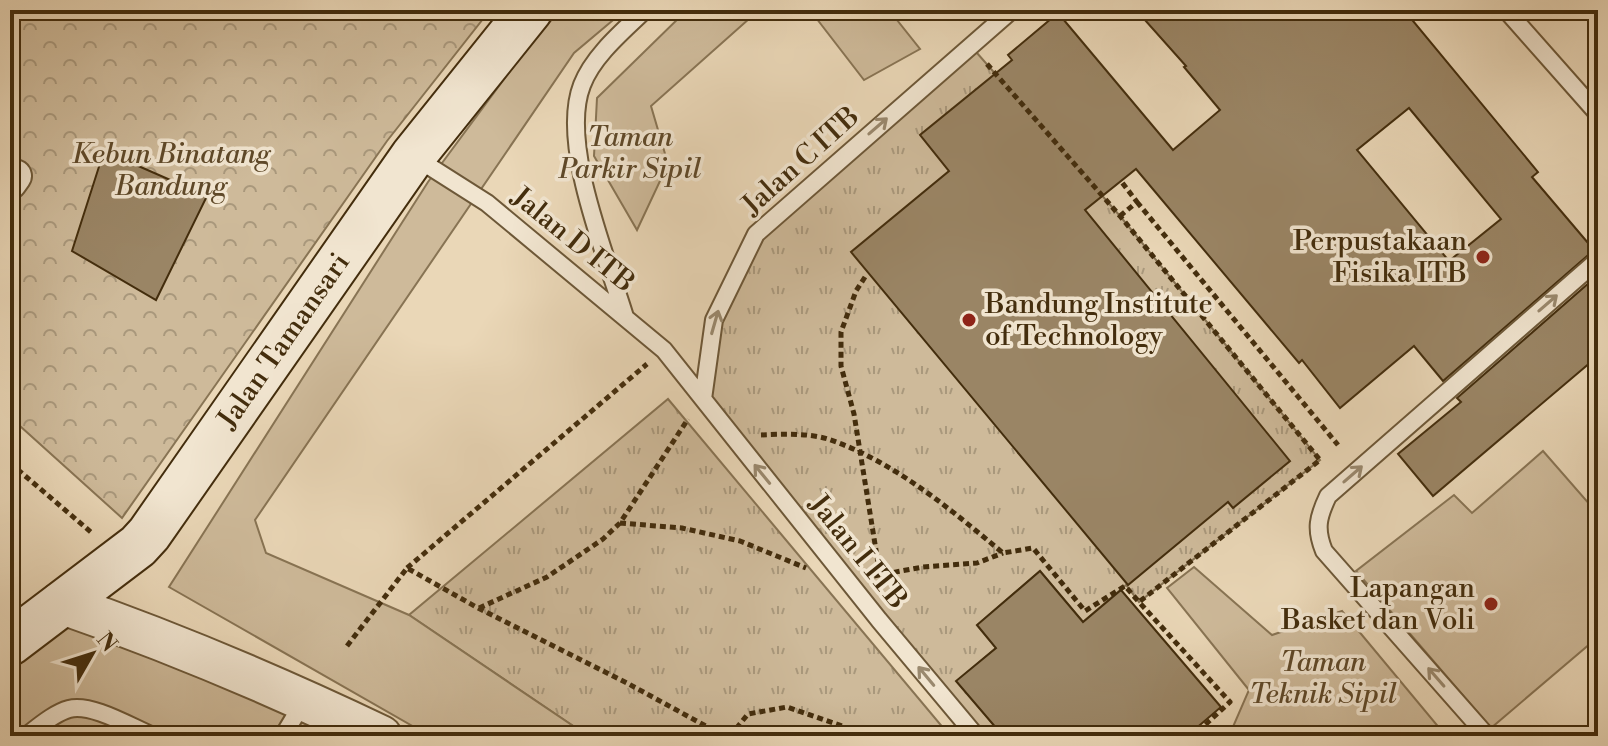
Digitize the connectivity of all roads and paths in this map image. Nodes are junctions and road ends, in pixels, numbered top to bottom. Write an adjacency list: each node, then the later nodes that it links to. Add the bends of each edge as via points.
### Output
1 (530, 10): 7 (main road, Jalan Tamansari)
2 (645, 10): 13 (lane, Jalan D ITB, via 600,56 582,85 574,122 579,167)
3 (1012, 10): 5 (lane, Jalan C ITB)
4 (1506, 10): 6 (lane)
5 (970, 45): 10 (path); 15 (lane, Jalan C ITB, one-way to 5, via 714,320 756,234)
6 (1598, 114)
7 (413, 156): 13 (lane, Jalan D ITB, via 487,203); 21 (main road, Jalan Tamansari)
8 (1121, 181): 9 (path)
9 (1137, 202): 10 (path); 17 (path)
10 (1120, 216): 26 (path, via 1320,460)
11 (1598, 260): 41 (lane, one-way to 11, via 1324,551 1317,535 1318,518 1328,496)
12 (865, 277): 18 (path, via 841,332 841,366)
13 (625, 317): 14 (lane, Jalan D ITB)
14 (664, 350): 15 (lane, Jalan D ITB); 23 (path)
15 (703, 399): 16 (lane, Jalan I ITB); 20 (path)
16 (732, 436): 18 (path, via 826,438); 25 (lane, Jalan I ITB, one-way to 16)
17 (1338, 445)
18 (859, 453): 22 (path, via 906,477); 24 (path)
19 (10, 463): 21 (path, via 100,539)
20 (620, 523): 25 (path, via 682,528 740,541 788,563); 28 (path, via 547,577)
21 (138, 546): 27 (main road, Jalan Tamansari)
22 (1003, 553): 24 (path, via 977,563); 26 (path, via 1033,548 1085,611 1125,586)
23 (407, 568): 28 (path); 30 (path)
24 (880, 575): 25 (path)
25 (847, 580): 39 (lane, Jalan I ITB, one-way to 25)
26 (1139, 602): 40 (path, via 1230,702)
27 (60, 603): 29 (main road, Jalan Tamansari); 31 (street, via 158,637)
28 (478, 608): 37 (path)
29 (10, 643)
30 (347, 646)
31 (305, 700): 35 (lane); 36 (street)
32 (1598, 729): 42 (path)
33 (26, 736): 34 (lane, via 59,713 88,708)
34 (153, 736)
35 (283, 736)
36 (381, 736)
37 (727, 736): 38 (path, via 748,714 787,707)
38 (856, 736)
39 (976, 736)
40 (1193, 736)
41 (1487, 736)
42 (1590, 736)

